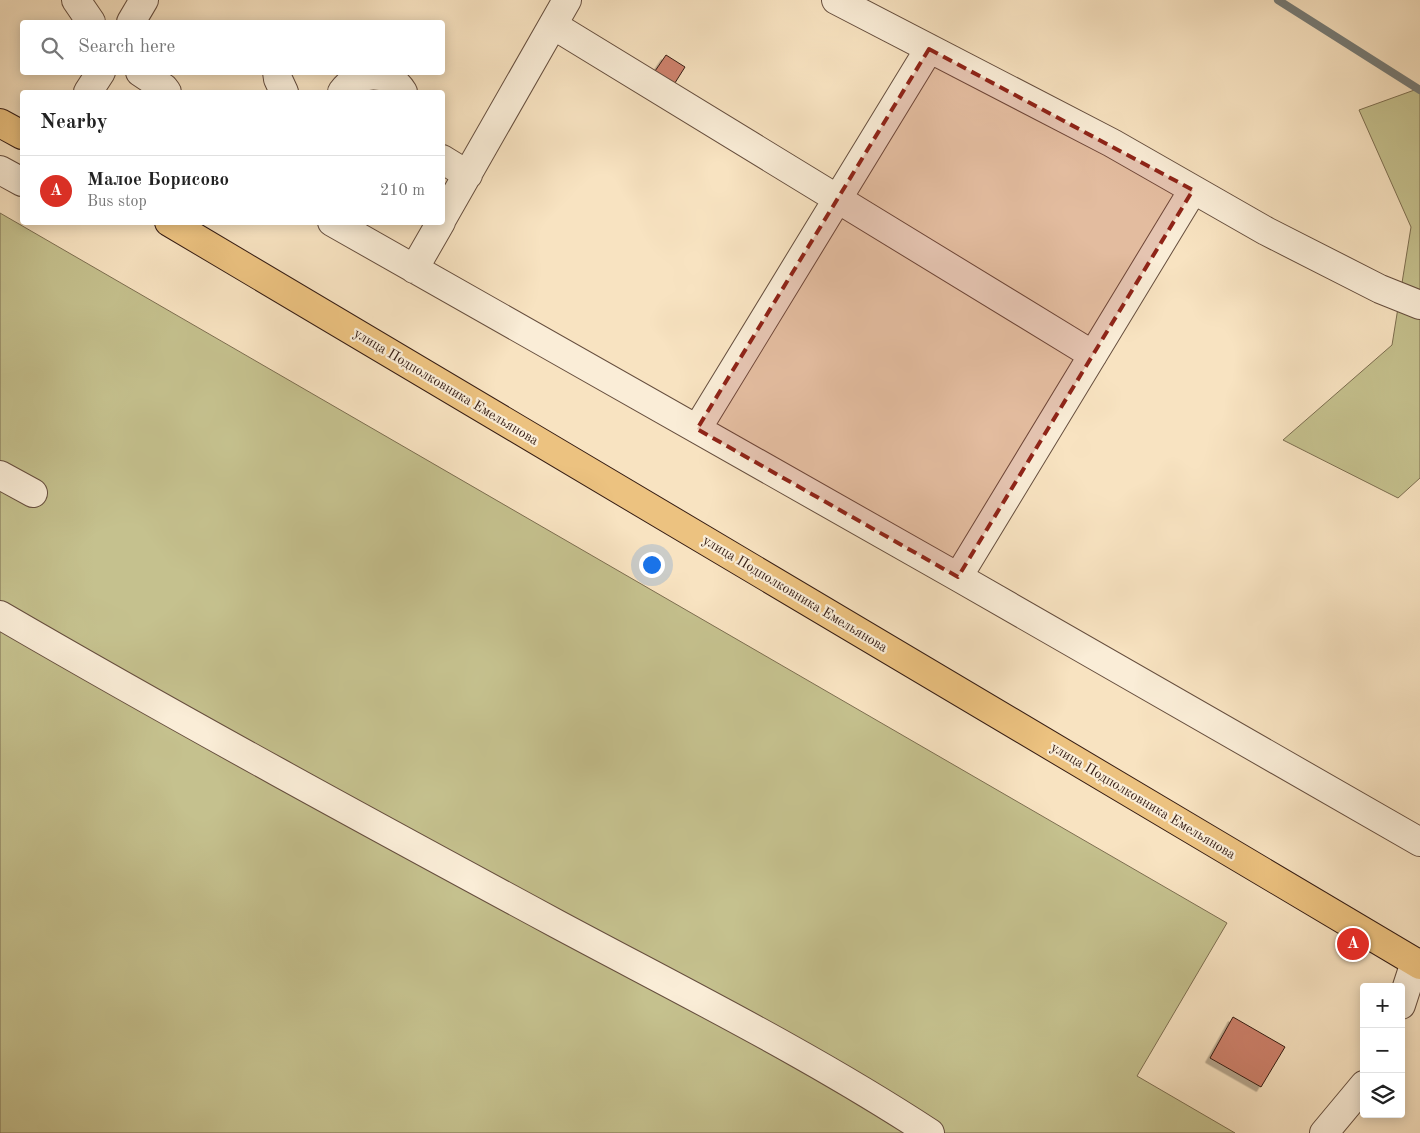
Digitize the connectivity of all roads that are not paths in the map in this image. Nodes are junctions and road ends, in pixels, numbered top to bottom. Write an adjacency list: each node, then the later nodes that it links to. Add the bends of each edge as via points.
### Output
1 (76, 0): 5 (street)
2 (144, 0): 6 (street)
3 (567, 0): 7 (street)
4 (836, 0): 8 (street)
5 (90, 20)
6 (132, 20)
7 (553, 25): 24 (street); 26 (street)
8 (929, 49): 25 (street, via 1112,143); 26 (street)
9 (99, 75): 15 (street)
10 (144, 75): 16 (street)
11 (277, 75): 17 (street)
12 (349, 75): 18 (street)
13 (368, 75): 20 (street, via 392,80)
14 (368, 75): 19 (street)
15 (89, 90)
16 (166, 90)
17 (283, 90)
18 (343, 90)
19 (344, 90)
20 (401, 90)
21 (0, 123): 22 (main road)
22 (20, 135)
23 (445, 161): 24 (street)
24 (468, 175): 27 (street)
25 (1193, 190): 32 (street, via 1380,290); 33 (street)
26 (838, 199): 33 (street); 34 (street)
27 (445, 214)
28 (174, 225): 40 (main road, улица Подполковника Емельянова)
29 (337, 225): 31 (street)
30 (438, 225): 31 (street)
31 (414, 269): 34 (street)
32 (1420, 305)
33 (1093, 355): 37 (street)
34 (697, 429): 37 (street)
35 (0, 475): 36 (street)
36 (33, 493)
37 (958, 578): 39 (street)
38 (0, 616): 43 (street, via 395,836 756,1031 888,1105)
39 (1420, 842)
40 (1417, 964): 41 (street)
41 (1405, 995)
42 (1360, 1090): 44 (street)
43 (930, 1133)
44 (1324, 1133)

